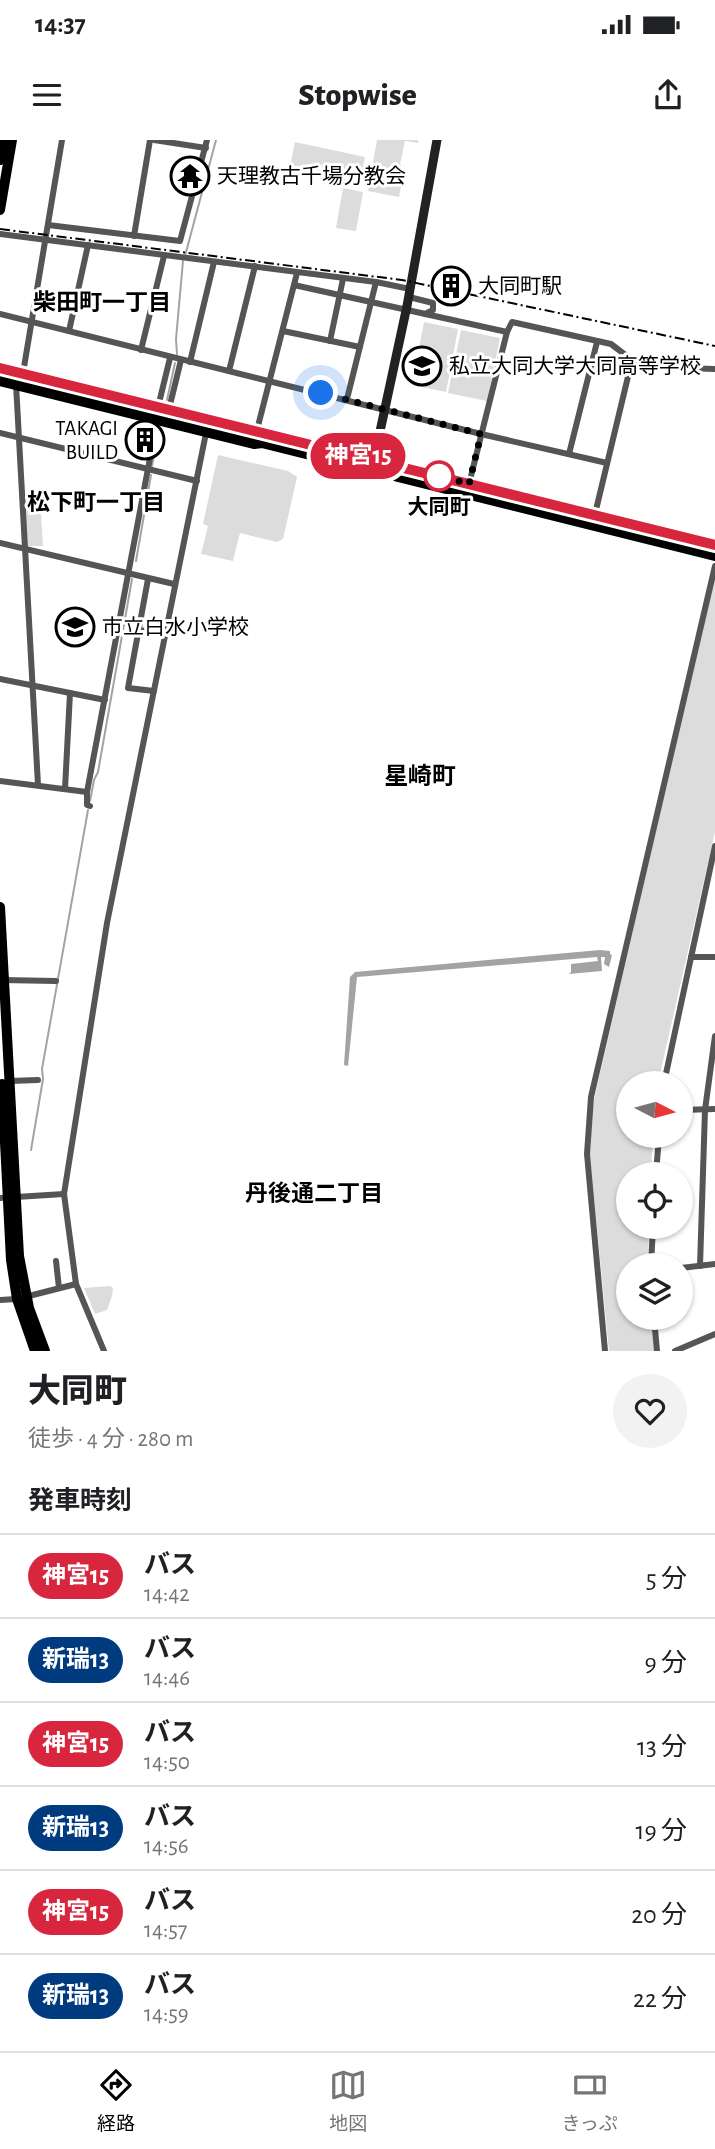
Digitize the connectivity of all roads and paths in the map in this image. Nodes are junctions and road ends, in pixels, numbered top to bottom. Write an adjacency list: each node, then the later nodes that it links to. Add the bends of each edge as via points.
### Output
1 (4, 140): 8 (main road)
2 (12, 140): 9 (main road)
3 (62, 140): 10 (street)
4 (152, 140): 7 (street); 12 (street)
5 (207, 140): 7 (street)
6 (437, 140): 22 (street)
7 (206, 148): 12 (street, via 180,241)
8 (0, 160)
9 (0, 210)
10 (48, 225): 12 (street); 13 (street)
11 (0, 234): 13 (street)
12 (134, 236)
13 (46, 240): 14 (street); 28 (street)
14 (88, 245): 15 (street); 29 (street)
15 (164, 256): 16 (street); 35 (street)
16 (214, 262): 17 (street); 39 (street)
17 (255, 267): 18 (street); 42 (street)
18 (297, 273): 19 (street); 21 (street)
19 (343, 279): 20 (street); 23 (street)
20 (376, 282): 22 (street); 24 (street)
21 (295, 285): 23 (street); 30 (street)
22 (410, 293): 25 (street); 27 (street, via 432,303 433,310)
23 (340, 296): 24 (street); 32 (street)
24 (370, 304): 25 (street); 34 (street)
25 (406, 311): 27 (street); 47 (street)
26 (0, 314): 28 (street)
27 (423, 314): 31 (street)
28 (31, 322): 29 (street); 43 (street)
29 (69, 331): 35 (street)
30 (283, 331): 32 (street); 45 (street)
31 (507, 332): 33 (street, via 512,321); 51 (street)
32 (330, 341): 34 (street)
33 (597, 342): 37 (street, via 611,344); 54 (street)
34 (360, 347): 46 (street)
35 (141, 350): 36 (street)
36 (170, 358): 38 (street); 48 (street)
37 (632, 359): 41 (street, via 648,367); 55 (street)
38 (181, 360): 39 (street); 48 (street)
39 (190, 362): 42 (street)
40 (0, 368): 43 (highway)
41 (715, 369)
42 (229, 371): 45 (street)
43 (20, 379): 44 (highway); 48 (highway); 52 (street)
44 (0, 380)
45 (270, 381): 46 (street); 53 (street)
46 (347, 400): 47 (street)
47 (383, 410): 51 (street); 56 (street)
48 (161, 414): 50 (highway); 53 (highway); 57 (street)
49 (0, 433): 52 (street)
50 (206, 433): 53 (highway); 58 (street)
51 (481, 434): 54 (street); 59 (street)
52 (20, 437): 57 (street); 63 (street)
53 (255, 437): 56 (highway)
54 (569, 454): 55 (street)
55 (607, 463): 60 (street)
56 (373, 465): 59 (highway); 60 (highway)
57 (147, 468): 58 (street); 66 (street)
58 (197, 481): 68 (street)
59 (469, 484): 60 (highway)
60 (594, 520): 62 (highway); 64 (highway)
61 (0, 543): 63 (street)
62 (715, 544)
63 (24, 548): 66 (street); 72 (street)
64 (715, 555)
65 (715, 566): 111 (street, via 591,1097 587,1154)
66 (130, 575): 67 (street); 75 (street)
67 (148, 579): 68 (street); 69 (street)
68 (174, 584): 70 (street)
69 (139, 630): 70 (street); 73 (street, via 128,688)
70 (165, 634): 73 (street)
71 (0, 678): 72 (street)
72 (31, 686): 74 (street); 77 (street)
73 (154, 691): 96 (street, via 107,923)
74 (70, 693): 75 (street); 78 (street)
75 (105, 700): 79 (street)
76 (0, 781): 77 (street)
77 (38, 785): 78 (street)
78 (65, 789): 79 (street)
79 (88, 792): 80 (street)
80 (89, 805)
81 (715, 846): 83 (street)
82 (0, 906): 85 (main road)
83 (691, 957): 84 (street); 89 (street)
84 (715, 957)
85 (2, 980): 86 (street); 91 (main road)
86 (56, 981)
87 (715, 1036): 94 (street)
88 (0, 1042): 91 (main road)
89 (667, 1071)
90 (38, 1080): 91 (street)
91 (4, 1081): 95 (main road); 97 (main road)
92 (715, 1109): 94 (street)
93 (693, 1110): 94 (street)
94 (705, 1110): 100 (street)
95 (3, 1184): 97 (main road)
96 (64, 1194): 97 (street); 102 (street)
97 (8, 1197): 104 (main road, via 11,1259)
98 (56, 1261): 103 (street)
99 (715, 1264): 100 (street)
100 (700, 1266): 101 (street)
101 (693, 1267)
102 (76, 1284): 103 (street); 110 (street)
103 (59, 1288): 104 (street)
104 (22, 1298): 105 (street); 108 (main road); 109 (main road)
105 (0, 1300)
106 (655, 1330): 112 (street)
107 (715, 1334): 113 (street)
108 (34, 1351)
109 (45, 1351)
110 (104, 1351)
111 (605, 1351)
112 (657, 1351)
113 (675, 1351)

